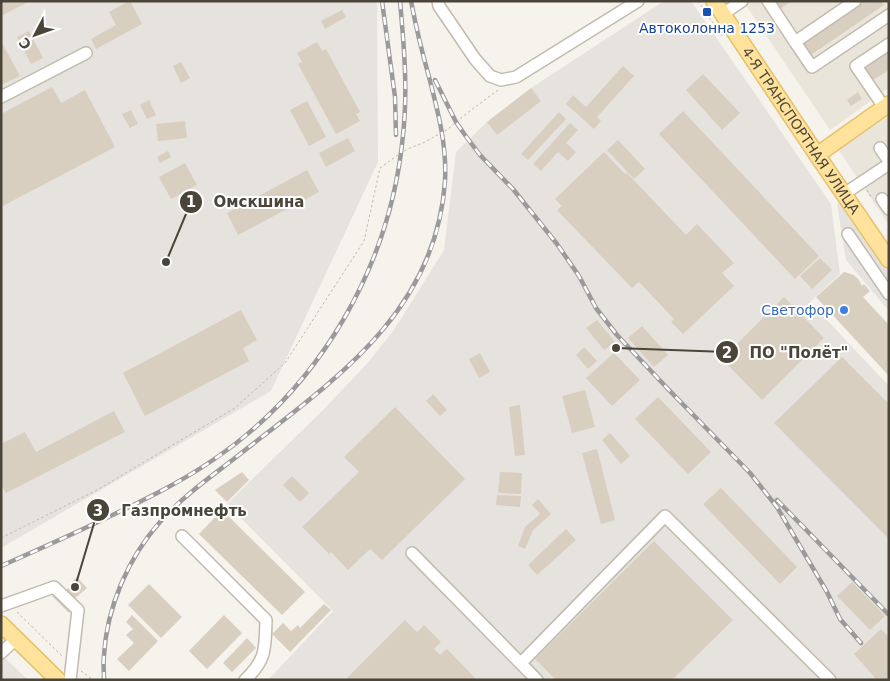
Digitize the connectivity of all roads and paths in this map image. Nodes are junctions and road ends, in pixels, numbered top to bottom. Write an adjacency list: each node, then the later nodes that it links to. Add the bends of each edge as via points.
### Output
1 (438, 1): 2 (street, via 475,59 490,76 501,80 516,77)
2 (638, 1)
3 (714, 1): 7 (main road, 4-Я ТРАНСПОРТНАЯ УЛИЦА)
4 (742, 1): 7 (street)
5 (768, 1): 9 (street)
6 (854, 1): 9 (street)
7 (723, 14): 16 (main road, 4-Я ТРАНСПОРТНАЯ УЛИЦА)
8 (889, 15): 9 (street, via 812,67)
9 (795, 42)
10 (889, 44): 14 (street, via 856,66)
11 (86, 53): 13 (street)
12 (500, 88): 26 (path, via 448,129 402,152 380,168 364,241 285,363 235,408 97,490)
13 (1, 97)
14 (886, 105): 16 (main road)
15 (880, 148): 17 (street)
16 (817, 155): 18 (main road, 4-Я ТРАНСПОРТНАЯ УЛИЦА)
17 (889, 163): 18 (street)
18 (844, 194): 22 (main road, 4-Я ТРАНСПОРТНАЯ УЛИЦА)
19 (882, 199): 20 (street)
20 (889, 209)
21 (848, 234): 23 (street)
22 (884, 254): 23 (street)
23 (864, 258): 24 (street)
24 (889, 294)
25 (182, 536): 37 (street, via 266,620 265,649 260,662)
26 (1, 538)
27 (412, 553): 32 (street)
28 (5, 605): 33 (path); 33 (street, via 54,587 78,610)
29 (1, 624): 30 (main road)
30 (16, 639): 31 (street); 34 (main road)
31 (1, 653)
32 (521, 663): 38 (street); 39 (street, via 665,516)
33 (71, 664): 35 (street); 36 (path)
34 (58, 680)
35 (70, 680)
36 (92, 680)
37 (245, 680)
38 (537, 680)
39 (830, 680)

